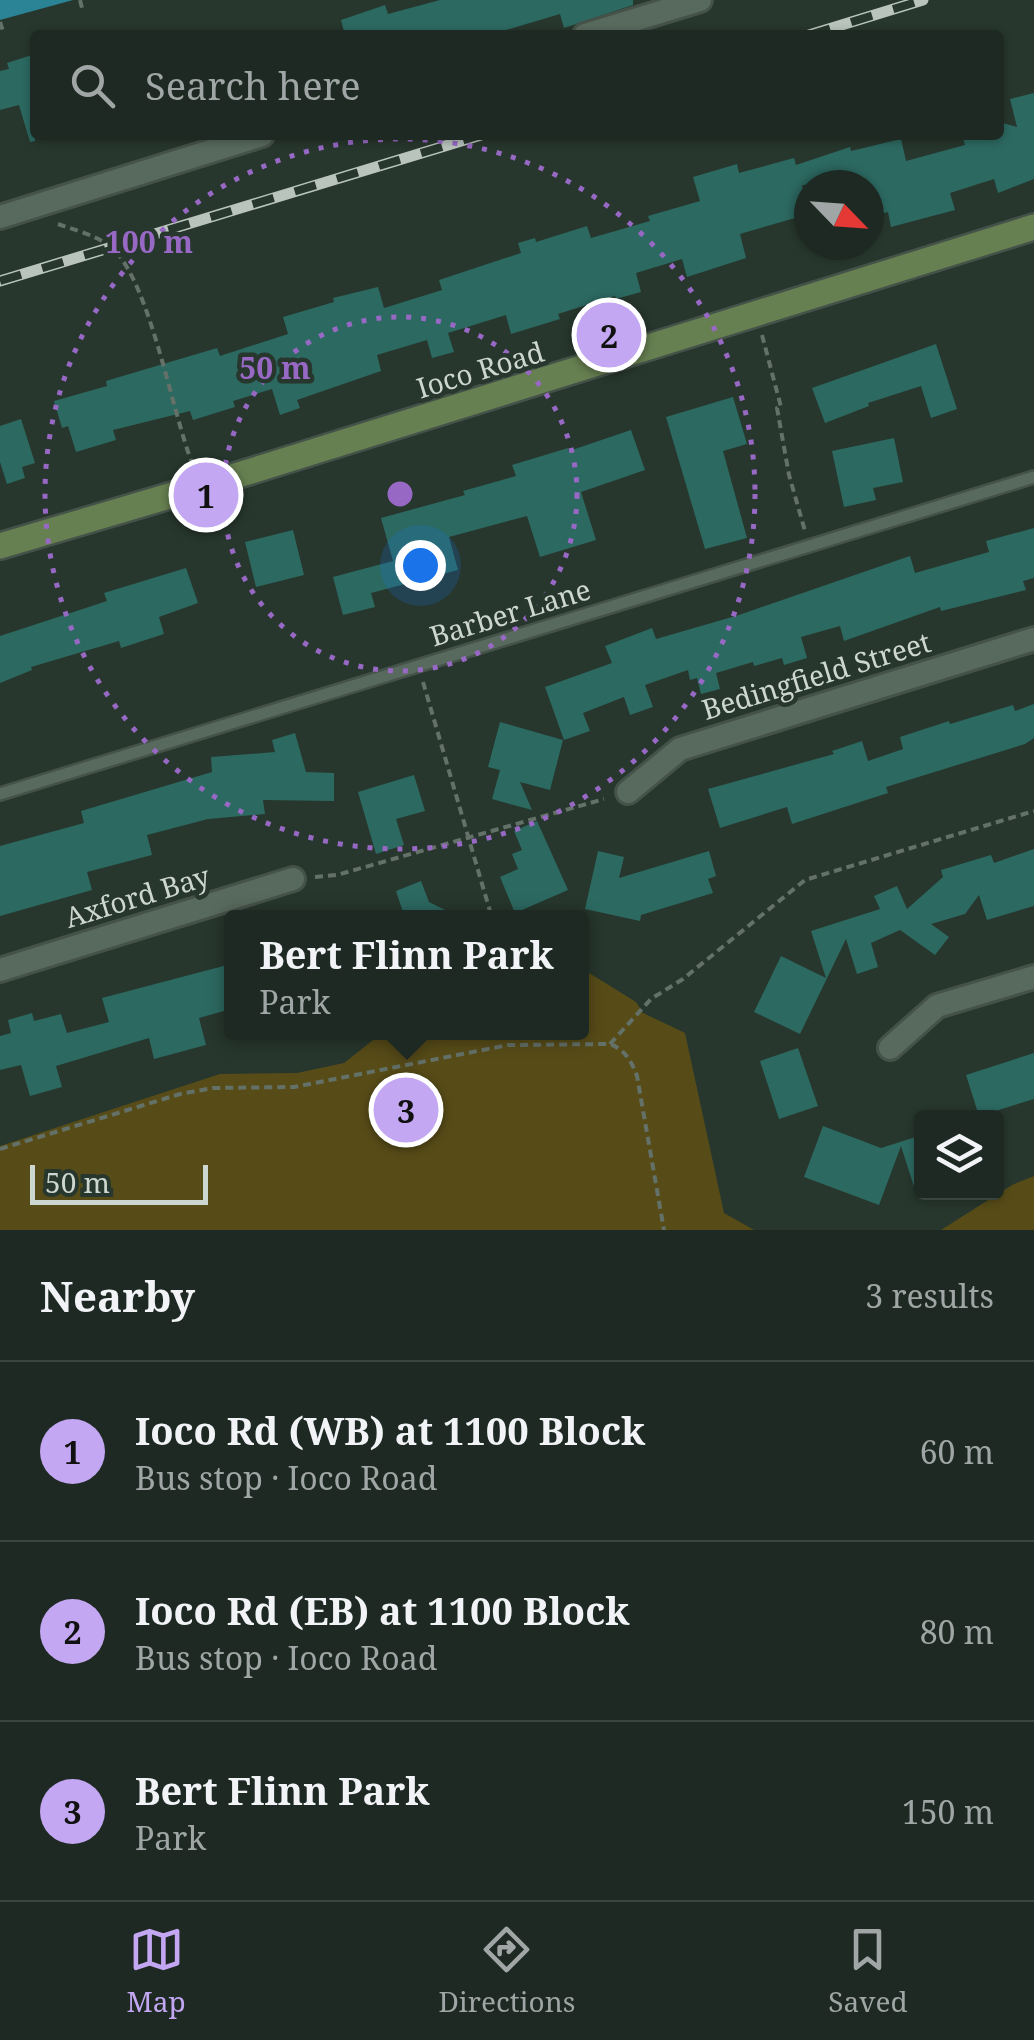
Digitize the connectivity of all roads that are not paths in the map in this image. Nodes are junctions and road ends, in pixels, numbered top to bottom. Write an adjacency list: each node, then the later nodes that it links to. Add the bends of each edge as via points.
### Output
1 (700, 0): 2 (street)
2 (601, 30)
3 (246, 140): 4 (street)
4 (10, 214)
5 (1034, 227): 7 (main road, Ioco Road)
6 (1034, 476): 10 (lane, Barber Lane)
7 (0, 546)
8 (1034, 639): 9 (street, Bedingfield Street, via 680,749)
9 (628, 792)
10 (0, 794)
11 (293, 879): 12 (street, Axford Bay)
12 (0, 970)
13 (1034, 977): 14 (street, via 937,1006)
14 (890, 1048)

